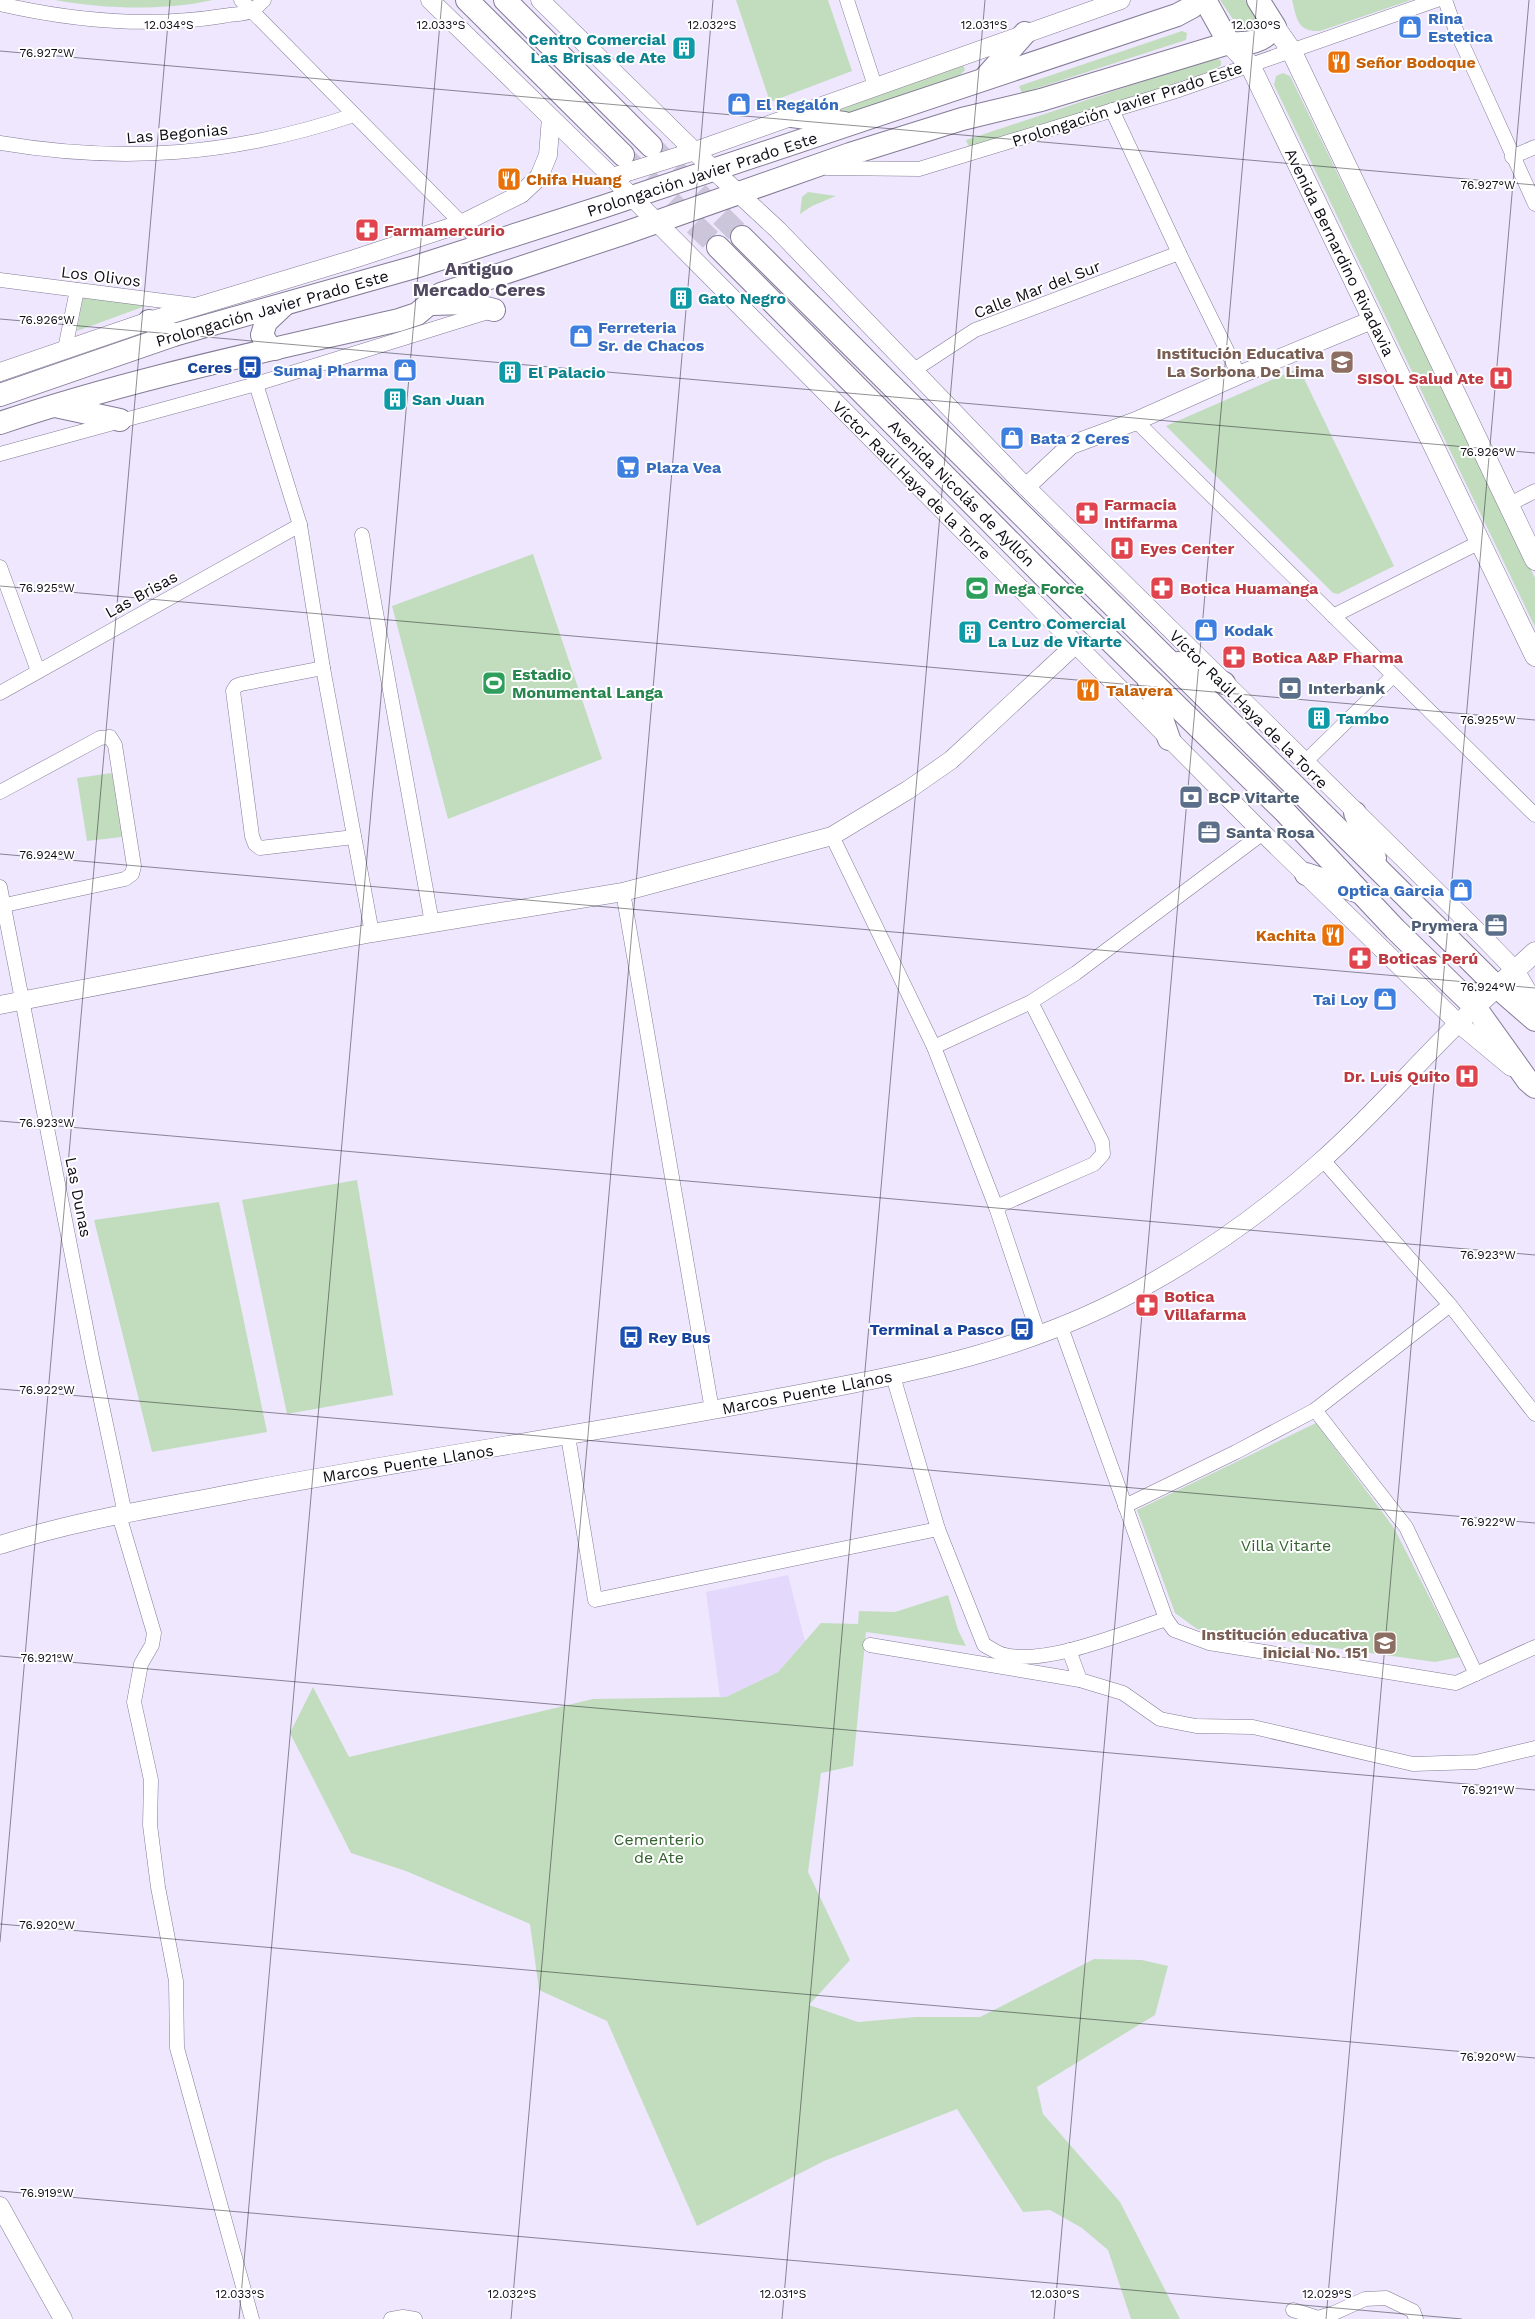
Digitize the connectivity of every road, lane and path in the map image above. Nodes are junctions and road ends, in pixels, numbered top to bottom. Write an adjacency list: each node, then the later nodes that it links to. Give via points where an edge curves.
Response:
1 (241, 0): 14 (street)
2 (264, 0): 14 (street)
3 (430, 0): 25 (street, Víctor Raúl Haya de la Torre)
4 (467, 0): 31 (main road)
5 (505, 0): 28 (main road)
6 (540, 0): 30 (street, Víctor Raúl Haya de la Torre)
7 (847, 0): 21 (street)
8 (1121, 0): 16 (street, Prolongación Javier Prado Este)
9 (1196, 0): 20 (main road, Prolongación Javier Prado Este, via 1192,7 1177,15)
10 (1205, 0): 17 (main road)
11 (1437, 0): 18 (street, Prolongación Javier Prado Este)
12 (1445, 0): 32 (street, via 1454,28)
13 (0, 4): 14 (street, via 48,15 99,21 197,20)
14 (252, 11): 23 (street)
15 (1267, 11): 17 (main road, Prolongación Javier Prado Este, via 1267,37 1255,42); 18 (main road)
16 (1026, 33): 20 (main road); 21 (street, Prolongación Javier Prado Este)
17 (1229, 43): 19 (main road, Avenida Bernardino Rivadavia); 33 (main road, Prolongación Javier Prado Este, via 1040,100 962,119)
18 (1291, 50): 19 (street, Prolongación Javier Prado Este); 71 (main road)
19 (1250, 65): 22 (street, Prolongación Javier Prado Este); 54 (main road, Avenida Bernardino Rivadavia)
20 (983, 80): 26 (main road, Prolongación Javier Prado Este)
21 (875, 86): 24 (street, Prolongación Javier Prado Este)
22 (1112, 110): 33 (street, Prolongación Javier Prado Este, via 918,169); 45 (street)
23 (354, 115): 27 (street, Las Begonias, via 259,142 189,152 75,154); 39 (street)
24 (792, 116): 26 (main road); 30 (street, Prolongación Javier Prado Este)
25 (551, 118): 35 (street, Víctor Raúl Haya de la Torre); 39 (street, Prolongación Javier Prado Este, via 548,155 539,177 521,194)
26 (853, 124): 34 (main road, Prolongación Javier Prado Este)
27 (0, 143)
28 (651, 146)
29 (1535, 147): 32 (street)
30 (695, 151): 34 (street, Víctor Raúl Haya de la Torre); 35 (street, Prolongación Javier Prado Este)
31 (623, 155)
32 (1512, 157): 38 (street)
33 (809, 168): 36 (main road, Prolongación Javier Prado Este)
34 (714, 170): 36 (street, Víctor Raúl Haya de la Torre); 37 (main road, Prolongación Javier Prado Este)
35 (612, 177): 37 (street, Víctor Raúl Haya de la Torre)
36 (738, 193): 40 (main road, Prolongación Javier Prado Este); 59 (street, Víctor Raúl Haya de la Torre)
37 (632, 197): 40 (street, Víctor Raúl Haya de la Torre); 41 (main road, Prolongación Javier Prado Este)
38 (1535, 204)
39 (464, 223): 43 (street); 52 (street, Prolongación Javier Prado Este)
40 (656, 223): 46 (main road, Prolongación Javier Prado Este); 78 (street, Víctor Raúl Haya de la Torre)
41 (515, 235): 43 (main road, Prolongación Javier Prado Este); 46 (main road)
42 (742, 237): 80 (main road, Avenida Nicolás de Ayllón)
43 (483, 245): 47 (main road, Prolongación Javier Prado Este)
44 (718, 247): 83 (main road, Avenida Nicolás de Ayllón)
45 (1179, 253): 59 (street, Calle Mar del Sur, via 975,330); 61 (street)
46 (526, 264): 50 (main road, Prolongación Javier Prado Este)
47 (415, 267): 50 (main road, via 430,276); 51 (main road, Prolongación Javier Prado Este)
48 (0, 280): 49 (street, Los Olivos)
49 (77, 290): 52 (street, Los Olivos); 57 (street)
50 (436, 299): 53 (main road); 58 (main road, Prolongación Javier Prado Este, via 417,314 399,320)
51 (285, 304): 56 (main road, Prolongación Javier Prado Este); 58 (main road, via 266,322 262,334 268,345)
52 (198, 306): 55 (street, Prolongación Javier Prado Este)
53 (494, 310): 62 (street)
54 (1372, 320): 61 (street); 74 (main road, Avenida Bernardino Rivadavia)
55 (149, 321): 56 (main road); 57 (street, Prolongación Javier Prado Este)
56 (174, 335): 63 (main road, Prolongación Javier Prado Este)
57 (65, 349): 60 (street, Prolongación Javier Prado Este)
58 (275, 349): 64 (main road, Prolongación Javier Prado Este)
59 (914, 370): 69 (street, Víctor Raúl Haya de la Torre)
60 (0, 372)
61 (1239, 375): 66 (street)
62 (256, 384): 65 (street); 72 (street)
63 (0, 395)
64 (52, 406): 65 (main road); 67 (main road, Prolongación Javier Prado Este)
65 (120, 420): 68 (street)
66 (1136, 421): 69 (street, via 1071,445); 77 (street)
67 (0, 423)
68 (0, 454)
69 (1026, 487): 85 (street, Víctor Raúl Haya de la Torre)
70 (1535, 492): 71 (street)
71 (1508, 505): 75 (main road)
72 (300, 525): 81 (street); 82 (street, Las Brisas)
73 (362, 535): 101 (street)
74 (1480, 542): 77 (street); 79 (main road, Avenida Bernardino Rivadavia)
75 (1535, 560)
76 (0, 567): 82 (street)
77 (1333, 616): 84 (street)
78 (1075, 644): 87 (street, Víctor Raúl Haya de la Torre); 93 (street, via 951,760)
79 (1535, 656)
80 (1165, 657): 85 (main road); 95 (main road, Avenida Nicolás de Ayllón)
81 (323, 668): 94 (street); 94 (street, via 241,684 233,691 252,836 260,848)
82 (38, 671): 86 (street, Las Brisas)
83 (1147, 676): 87 (main road); 99 (main road, Avenida Nicolás de Ayllón)
84 (1394, 676): 88 (street); 91 (street)
85 (1224, 683): 88 (street, Víctor Raúl Haya de la Torre)
86 (0, 693)
87 (1169, 739): 92 (street, Víctor Raúl Haya de la Torre)
88 (1304, 763): 90 (street, Víctor Raúl Haya de la Torre)
89 (0, 792): 100 (street, via 100,738 110,737 115,745 134,866 132,874 124,879)
90 (1355, 813): 95 (main road); 104 (street, Víctor Raúl Haya de la Torre)
91 (1535, 815)
92 (1263, 833): 96 (street, Víctor Raúl Haya de la Torre); 107 (street, via 1100,956)
93 (832, 836): 98 (street); 113 (street)
94 (354, 837): 102 (street)
95 (1380, 871): 105 (main road, Avenida Nicolás de Ayllón)
96 (1306, 874): 99 (main road); 112 (street, Víctor Raúl Haya de la Torre)
97 (0, 887): 100 (street, Las Dunas)
98 (623, 892): 101 (street); 121 (street)
99 (1362, 893): 110 (main road, Avenida Nicolás de Ayllón)
100 (5, 905): 106 (street, Las Dunas)
101 (432, 923): 102 (street)
102 (372, 934): 106 (street)
103 (1535, 952): 104 (main road, Marcos Puente Llanos)
104 (1515, 970): 105 (main road, Marcos Puente Llanos); 109 (street, Víctor Raúl Haya de la Torre)
105 (1497, 987): 110 (main road, Marcos Puente Llanos); 111 (main road, Avenida Nicolás de Ayllón)
106 (22, 999): 108 (street); 126 (street, Las Dunas)
107 (1031, 1002): 113 (street); 116 (street, via 1102,1142 1103,1154 1094,1164)
108 (0, 1004)
109 (1535, 1004)
110 (1474, 1007): 112 (street, Marcos Puente Llanos); 114 (main road, Avenida Nicolás de Ayllón)
111 (1535, 1020)
112 (1458, 1023): 114 (street, Víctor Raúl Haya de la Torre); 115 (street, Marcos Puente Llanos)
113 (934, 1047): 116 (street)
114 (1533, 1086)
115 (1323, 1160): 117 (street); 118 (street, Marcos Puente Llanos, via 1246,1222 1173,1271)
116 (996, 1207): 119 (street)
117 (1450, 1305): 122 (street); 123 (street)
118 (1061, 1327): 119 (street, Marcos Puente Llanos); 125 (street)
119 (1039, 1336): 120 (street, Marcos Puente Llanos, via 972,1358)
120 (892, 1376): 121 (street, Marcos Puente Llanos); 127 (street)
121 (712, 1410): 124 (street, Marcos Puente Llanos)
122 (1315, 1410): 125 (street); 133 (street, via 1406,1527)
123 (1535, 1414)
124 (568, 1436): 126 (street, Marcos Puente Llanos, via 288,1483); 127 (street, via 595,1600)
125 (1125, 1506): 129 (street)
126 (122, 1515): 128 (street, Marcos Puente Llanos); 139 (street, Las Dunas, via 154,1633 152,1645 141,1664 134,1702 151,1780 150,1825 176,1981 178,2048)
127 (938, 1529): 132 (street, via 984,1645 1004,1655 1030,1657)
128 (0, 1545)
129 (1166, 1620): 132 (street); 133 (street, via 1174,1630 1209,1643 1456,1683)
130 (870, 1645): 134 (street)
131 (1535, 1646): 133 (street)
132 (1069, 1650): 134 (street)
133 (1476, 1674)
134 (1080, 1680): 135 (street, via 1123,1693 1160,1718 1196,1726 1253,1727 1413,1764 1476,1762)
135 (1535, 1748)
136 (0, 2206): 138 (street)
137 (1294, 2310): 142 (street, via 1318,2318 1365,2299 1386,2298 1413,2311)
138 (63, 2319)
139 (252, 2319)
140 (391, 2319): 141 (street, via 403,2316)
141 (415, 2319)
142 (1416, 2319)

